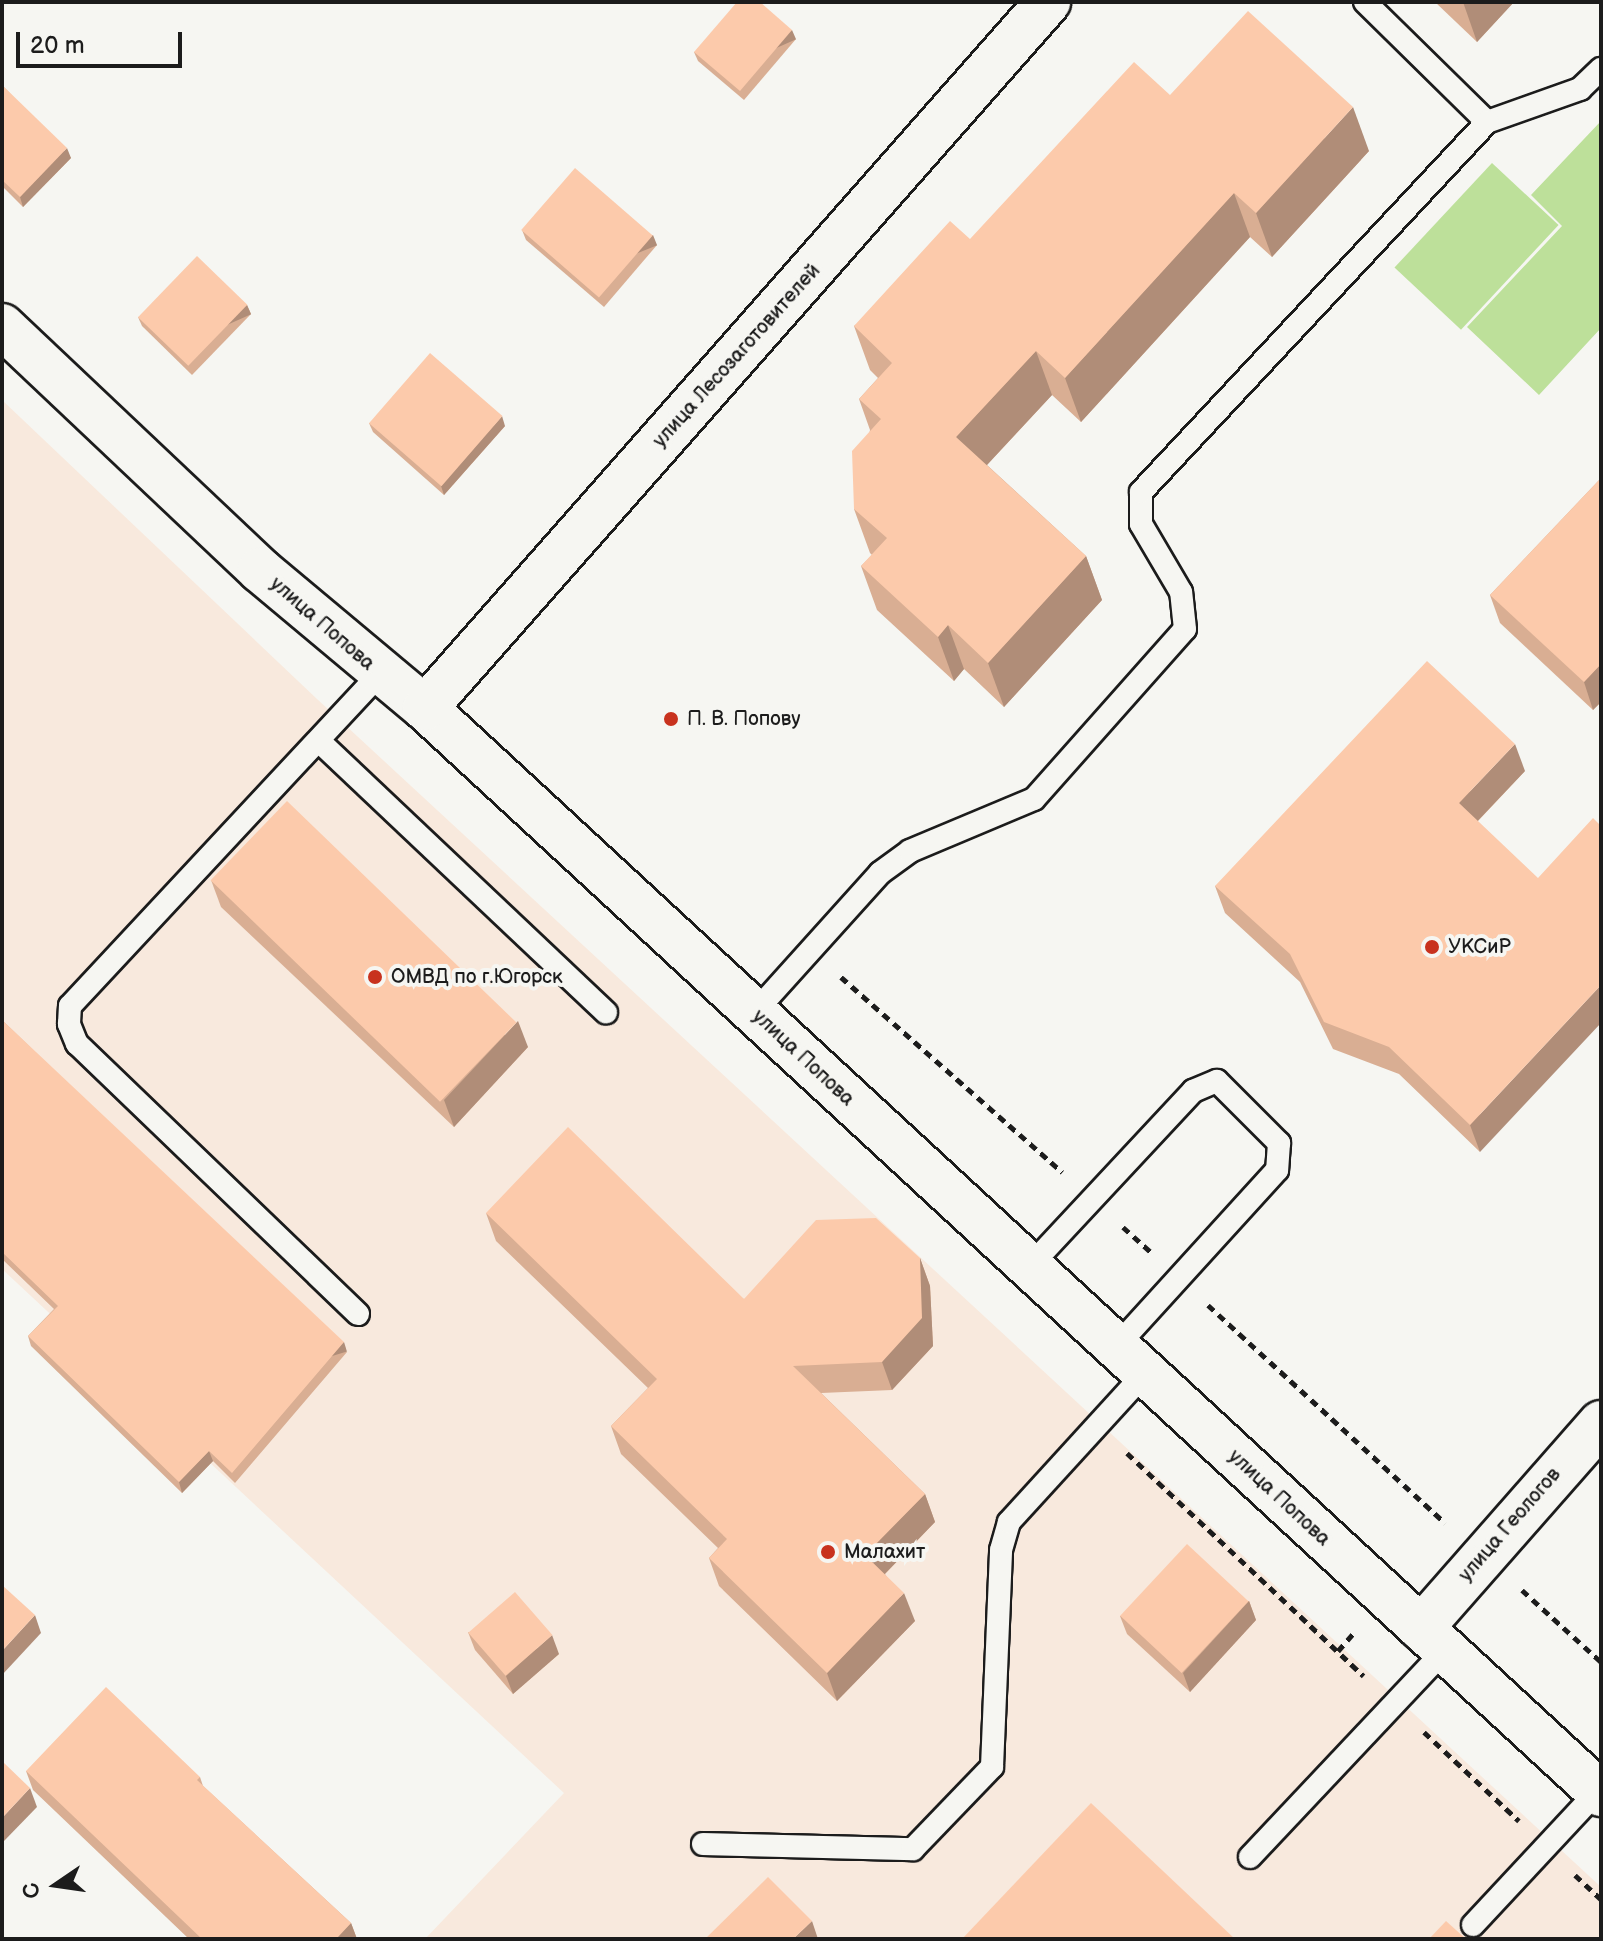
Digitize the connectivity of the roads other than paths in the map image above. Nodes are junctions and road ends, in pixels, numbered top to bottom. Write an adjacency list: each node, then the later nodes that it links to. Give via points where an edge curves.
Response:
1 (1048, 2): 7 (main road, улица Лесозаготовителей)
2 (1365, 2): 4 (lane)
3 (1601, 69): 4 (lane, via 1580,89)
4 (1487, 122): 10 (lane, via 1141,492 1141,524 1181,592 1185,629 1034,799 910,851 880,873)
5 (2, 326): 6 (main road, улица Попова, via 260,570)
6 (380, 674): 7 (main road, улица Попова); 8 (lane)
7 (425, 708): 10 (main road, улица Попова)
8 (319, 741): 9 (lane); 12 (lane, via 70,1006 69,1024 77,1044)
9 (606, 1012)
10 (754, 1013): 11 (main road, улица Попова)
11 (1029, 1267): 13 (main road, улица Попова); 13 (lane, via 1193,1091 1217,1081 1279,1143 1277,1170)
12 (358, 1314)
13 (1130, 1360): 15 (main road, улица Попова); 17 (lane, via 1104,1419 1009,1522 1001,1550 992,1767 913,1849)
14 (1601, 1423): 15 (main road, улица Геологов)
15 (1433, 1639): 16 (main road, улица Попова); 18 (lane, via 1395,1704)
16 (1599, 1793): 19 (lane)
17 (703, 1844)
18 (1250, 1857)
19 (1473, 1925)

